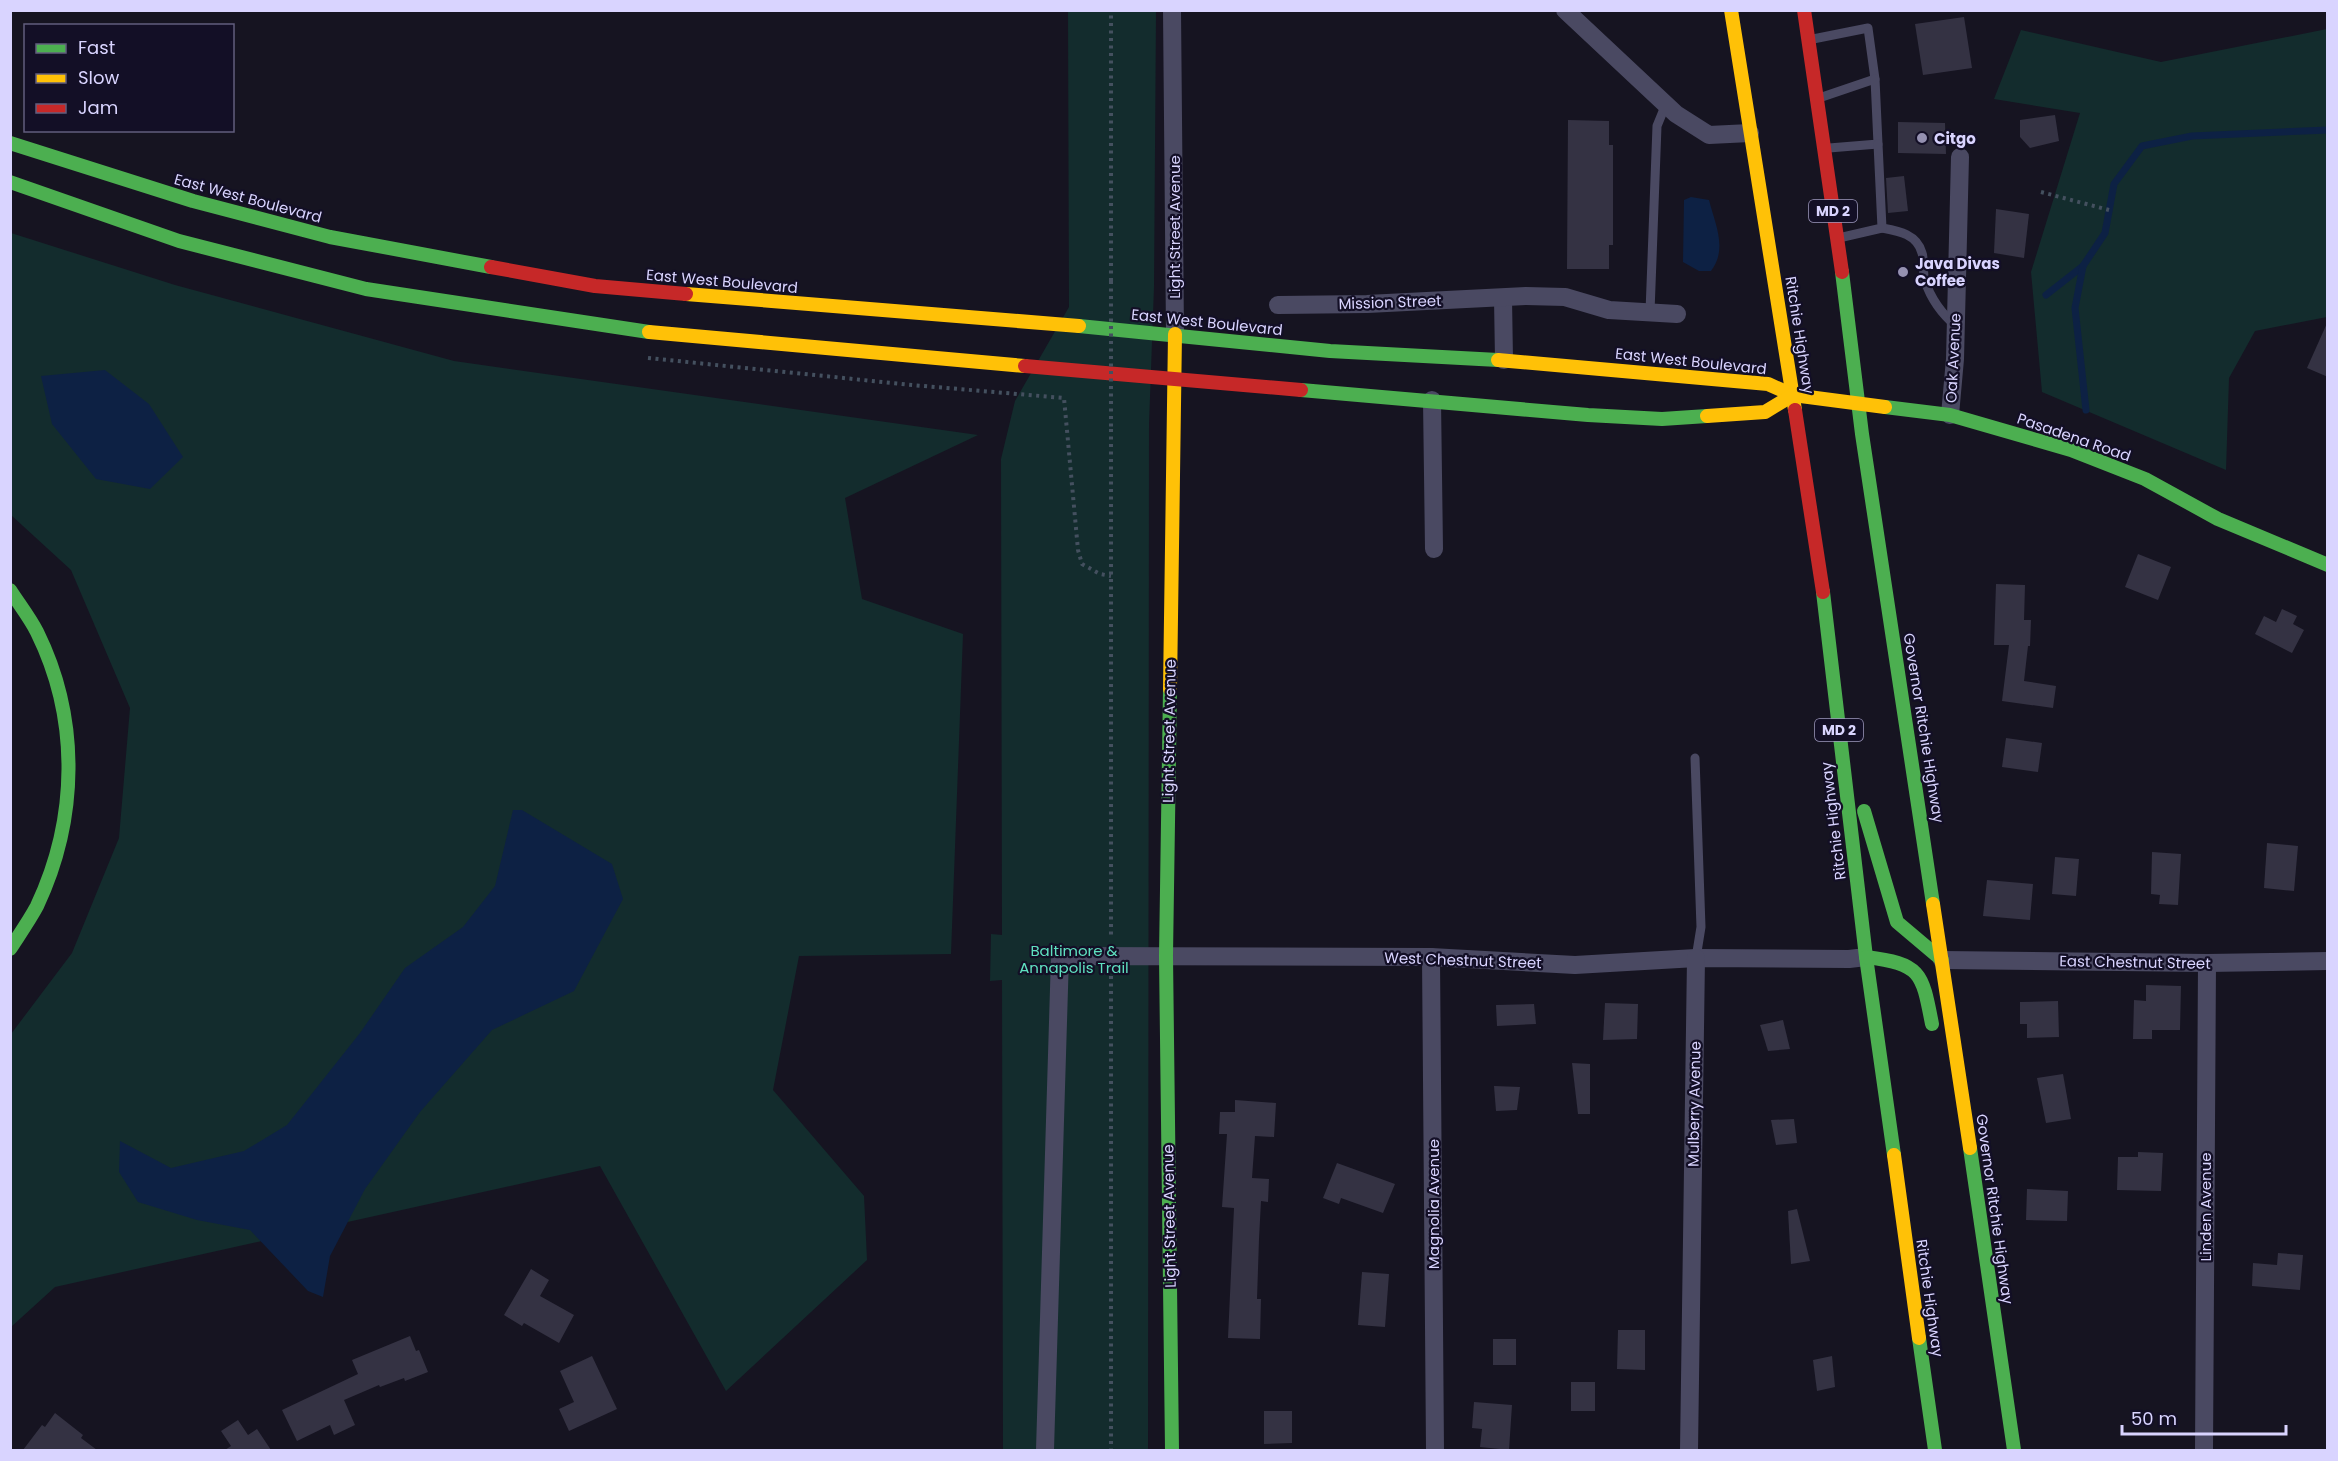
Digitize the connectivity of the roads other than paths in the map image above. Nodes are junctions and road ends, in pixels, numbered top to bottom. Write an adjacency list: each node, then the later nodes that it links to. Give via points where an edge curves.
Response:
1 (1172, 10): 22 (street, Light Street Avenue)
2 (1731, 10): 9 (main road, Ritchie Highway / MD 2)
3 (1804, 10): 5 (main road, Governor Ritchie Highway / MD 2)
4 (1570, 12): 8 (street)
5 (1808, 40): 6 (lane, via 1868,28); 7 (main road, Governor Ritchie Highway / MD 2)
6 (1875, 79): 7 (lane); 11 (lane)
7 (1817, 99): 12 (main road, Governor Ritchie Highway / MD 2)
8 (1666, 104): 9 (street, via 1709,135); 19 (lane, via 1658,126)
9 (1750, 134): 25 (main road, Ritchie Highway / MD 2)
10 (10, 143): 22 (main road, East West Boulevard, via 193,201 330,237 595,286)
11 (1878, 144): 12 (lane); 15 (lane)
12 (1824, 149): 16 (main road, Governor Ritchie Highway / MD 2)
13 (1960, 157): 21 (street, Oak Avenue)
14 (10, 182): 24 (main road, via 178,241 366,289 651,332)
15 (1882, 228): 16 (lane); 21 (lane, via 1903,232 1914,239 1922,252 1924,280 1941,314)
16 (1838, 239): 27 (main road, Governor Ritchie Highway / MD 2)
17 (1503, 298): 18 (street, Mission Street); 19 (street, Mission Street, via 1565,297 1609,310); 23 (street)
18 (1278, 304)
19 (1650, 312): 20 (street, Mission Street)
20 (1677, 314)
21 (1956, 326): 28 (street, Oak Avenue)
22 (1175, 334): 23 (main road, East West Boulevard, via 1330,351); 24 (main road, Light Street Avenue)
23 (1504, 360): 25 (main road, East West Boulevard, via 1768,384)
24 (1174, 380): 26 (main road); 35 (main road, Light Street Avenue)
25 (1793, 395): 26 (main road, via 1765,412 1662,419); 27 (main road, Pasadena Road); 32 (main road, Ritchie Highway / MD 2, via 1817,545)
26 (1432, 400): 29 (street)
27 (1860, 402): 28 (main road, Pasadena Road); 39 (main road, Governor Ritchie Highway / MD 2)
28 (1950, 416): 30 (main road, Pasadena Road, via 2071,450 2145,479 2218,519)
29 (1434, 549)
30 (2328, 565)
31 (10, 590): 34 (main road, via 42,638 55,671 65,709 71,779 60,850 36,908)
32 (1838, 726): 37 (main road, Ritchie Highway / MD 2); 39 (main road, via 1897,922)
33 (1695, 758): 38 (lane, Mulberry Avenue, via 1701,927)
34 (10, 949)
35 (1166, 956): 36 (street, West Chestnut Street); 45 (street, West Chestnut Street, via 1060,956); 46 (main road, Light Street Avenue)
36 (1431, 957): 38 (street, West Chestnut Street, via 1575,965); 47 (street, Magnolia Avenue)
37 (1866, 957): 38 (street, West Chestnut Street); 42 (main road, via 1898,960 1913,969 1923,981); 49 (main road, Ritchie Highway / MD 2)
38 (1696, 958): 48 (street, Mulberry Avenue)
39 (1942, 960): 41 (street, East Chestnut Street); 44 (main road, Governor Ritchie Highway / MD 2)
40 (2328, 961): 41 (street, East Chestnut Street)
41 (2207, 963): 51 (street, Linden Avenue)
42 (1935, 1039)
43 (1948, 1096): 44 (main road)
44 (1976, 1194): 50 (main road, Governor Ritchie Highway / MD 2)
45 (1045, 1450)
46 (1172, 1450)
47 (1435, 1450)
48 (1689, 1450)
49 (1935, 1450)
50 (2014, 1450)
51 (2204, 1450)

